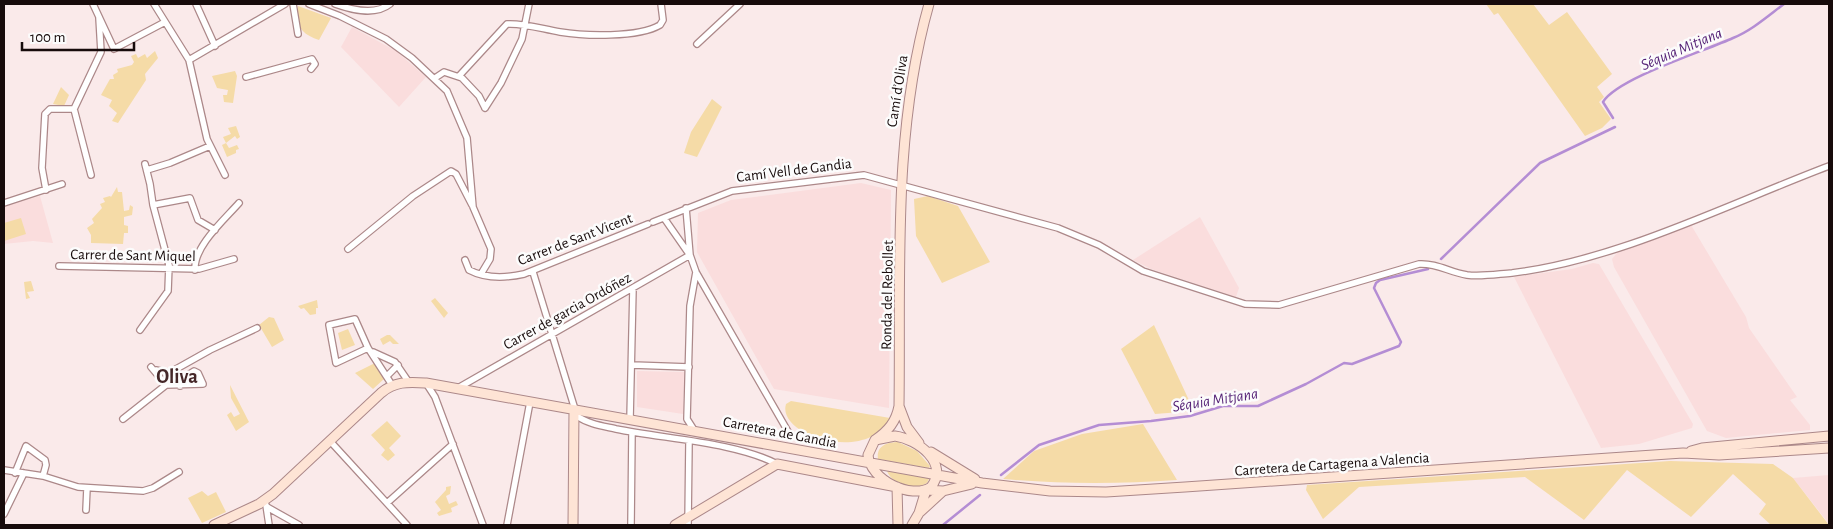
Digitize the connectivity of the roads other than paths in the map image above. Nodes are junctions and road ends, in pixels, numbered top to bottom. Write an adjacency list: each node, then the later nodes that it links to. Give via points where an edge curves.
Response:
1 (94, 4): 13 (street)
2 (154, 4): 14 (street)
3 (196, 4): 18 (street)
4 (285, 4): 18 (street)
5 (292, 4): 16 (street)
6 (309, 4): 23 (street, via 383,37)
7 (335, 4): 8 (street, via 376,11)
8 (390, 4)
9 (661, 4): 15 (street, via 663,20 658,27 625,33 563,32)
10 (740, 4): 17 (street)
11 (929, 4): 30 (main road, Camí d’Oliva, via 908,100)
12 (528, 5): 15 (street)
13 (99, 18): 14 (street, via 115,49); 24 (street, via 102,52)
14 (165, 22): 19 (street)
15 (525, 25): 21 (street, via 505,25); 21 (street, via 522,39 501,83 485,108 477,94)
16 (298, 34)
17 (697, 44)
18 (215, 46): 19 (street)
19 (189, 60): 25 (street)
20 (311, 69): 22 (street, via 315,66 313,60)
21 (459, 76): 23 (street, via 444,72)
22 (246, 77)
23 (435, 78): 35 (street, via 448,93 467,138)
24 (74, 110): 27 (street); 31 (street, via 50,108 45,114 42,170)
25 (210, 146): 28 (street); 34 (street, via 170,163 146,167)
26 (1829, 166): 30 (street, Camí Vell de Gandia, via 1686,223 1571,263 1486,275 1468,275 1433,264 1419,264 1306,298 1262,306 1245,304 1143,271 1099,245 1058,228)
27 (91, 175)
28 (226, 175)
29 (62, 184): 31 (street)
30 (902, 184): 36 (street, Camí Vell de Gandia, via 854,175 746,188); 65 (main road, Ronda del Rebollet)
31 (46, 190): 32 (street)
32 (4, 201)
33 (239, 203): 38 (street)
34 (153, 205): 38 (street, via 190,198 198,220); 44 (street, via 169,262)
35 (473, 207): 39 (street, via 456,174 451,171 422,189); 48 (street, via 492,252)
36 (686, 208): 37 (street, Camí Vell de Gandia); 40 (street)
37 (664, 218): 40 (street); 46 (street, Carrer de Sant Vicent)
38 (215, 230): 45 (street, via 197,255)
39 (348, 249)
40 (690, 255): 47 (street); 49 (street, Carrer de garcia Ordóñez)
41 (234, 258): 45 (street, Carrer de Sant Miquel)
42 (465, 260): 48 (street, via 470,270)
43 (59, 266): 44 (street, Carrer de Sant Miquel)
44 (168, 269): 45 (street, Carrer de Sant Miquel); 51 (street, via 168,291)
45 (195, 270)
46 (533, 272): 48 (street, Carrer de Sant Vicent, via 507,277); 52 (street)
47 (696, 272): 56 (street, via 690,306); 71 (street)
48 (481, 274)
49 (633, 288): 52 (street, Carrer de garcia Ordóñez); 54 (street)
50 (258, 328): 60 (street, via 169,373 154,369)
51 (140, 330)
52 (551, 334): 63 (street, Carrer de garcia Ordóñez); 66 (street)
53 (370, 350): 53 (street, via 336,362 329,325 355,319); 55 (street); 57 (street)
54 (632, 365): 56 (street); 68 (street)
55 (398, 366): 57 (street); 58 (street)
56 (690, 367): 69 (street, via 687,419)
57 (387, 376): 61 (street)
58 (408, 382): 59 (main road, Carretera de Gandia); 61 (main road, Carretera de Gandia)
59 (426, 383): 63 (main road, Carretera de Gandia); 76 (street, via 435,397)
60 (166, 385): 62 (street); 67 (street)
61 (392, 385): 74 (main road)
62 (180, 386)
63 (457, 388): 64 (main road, Carretera de Gandia)
64 (530, 402): 66 (main road, Carretera de Gandia); 104 (street)
65 (899, 406): 73 (main road, Ronda del Rebollet, via 889,429); 77 (main road, Ronda del Rebollet, via 907,427)
66 (575, 415): 68 (main road, Carretera de Gandia); 70 (street, Carretera de Gandia, via 583,421); 105 (main road)
67 (123, 419)
68 (630, 419): 69 (main road, Carretera de Gandia)
69 (694, 430): 80 (main road, Carretera de Gandia)
70 (632, 432): 75 (street, Carretera de Gandia); 106 (street)
71 (790, 435)
72 (1829, 436): 79 (main road, Carretera de Cartagena a Valencia, via 1702,448)
73 (875, 440): 77 (main road, via 888,436 902,437); 80 (main road, via 869,452)
74 (330, 441): 93 (street); 94 (main road)
75 (689, 442): 81 (street, Carretera de Gandia, via 754,454); 98 (street)
76 (452, 444): 93 (street); 103 (street)
77 (923, 447): 86 (main road, via 934,461); 88 (main road)
78 (1829, 448): 79 (main road, Carretera de Cartagena a Valencia, via 1719,455)
79 (1684, 453): 88 (main road, Carretera de Cartagena a Valencia, via 1106,492 1034,490)
80 (869, 463): 86 (main road, Carretera de Gandia); 89 (main road, via 877,474)
81 (777, 464): 89 (main road); 98 (main road)
82 (4, 470): 84 (street)
83 (179, 472): 90 (street, via 150,490)
84 (15, 473): 85 (street); 87 (street, via 26,446 45,460)
85 (24, 474): 87 (street); 97 (street)
86 (936, 475): 88 (main road, Carretera de Gandia); 91 (main road, via 934,484)
87 (43, 476): 90 (street)
88 (982, 483): 92 (main road)
89 (898, 487): 91 (main road); 108 (main road)
90 (87, 488): 95 (street)
91 (926, 490): 92 (main road); 96 (main road)
92 (943, 491): 96 (main road)
93 (387, 503): 102 (street)
94 (265, 504): 99 (main road); 100 (street); 101 (street)
95 (86, 510)
96 (919, 513): 109 (main road)
97 (4, 514)
98 (688, 521): 107 (main road)
99 (214, 525)
100 (269, 525)
101 (299, 525)
102 (408, 525)
103 (483, 525)
104 (508, 525)
105 (573, 525)
106 (631, 525)
107 (675, 525)
108 (898, 525)
109 (912, 525)

